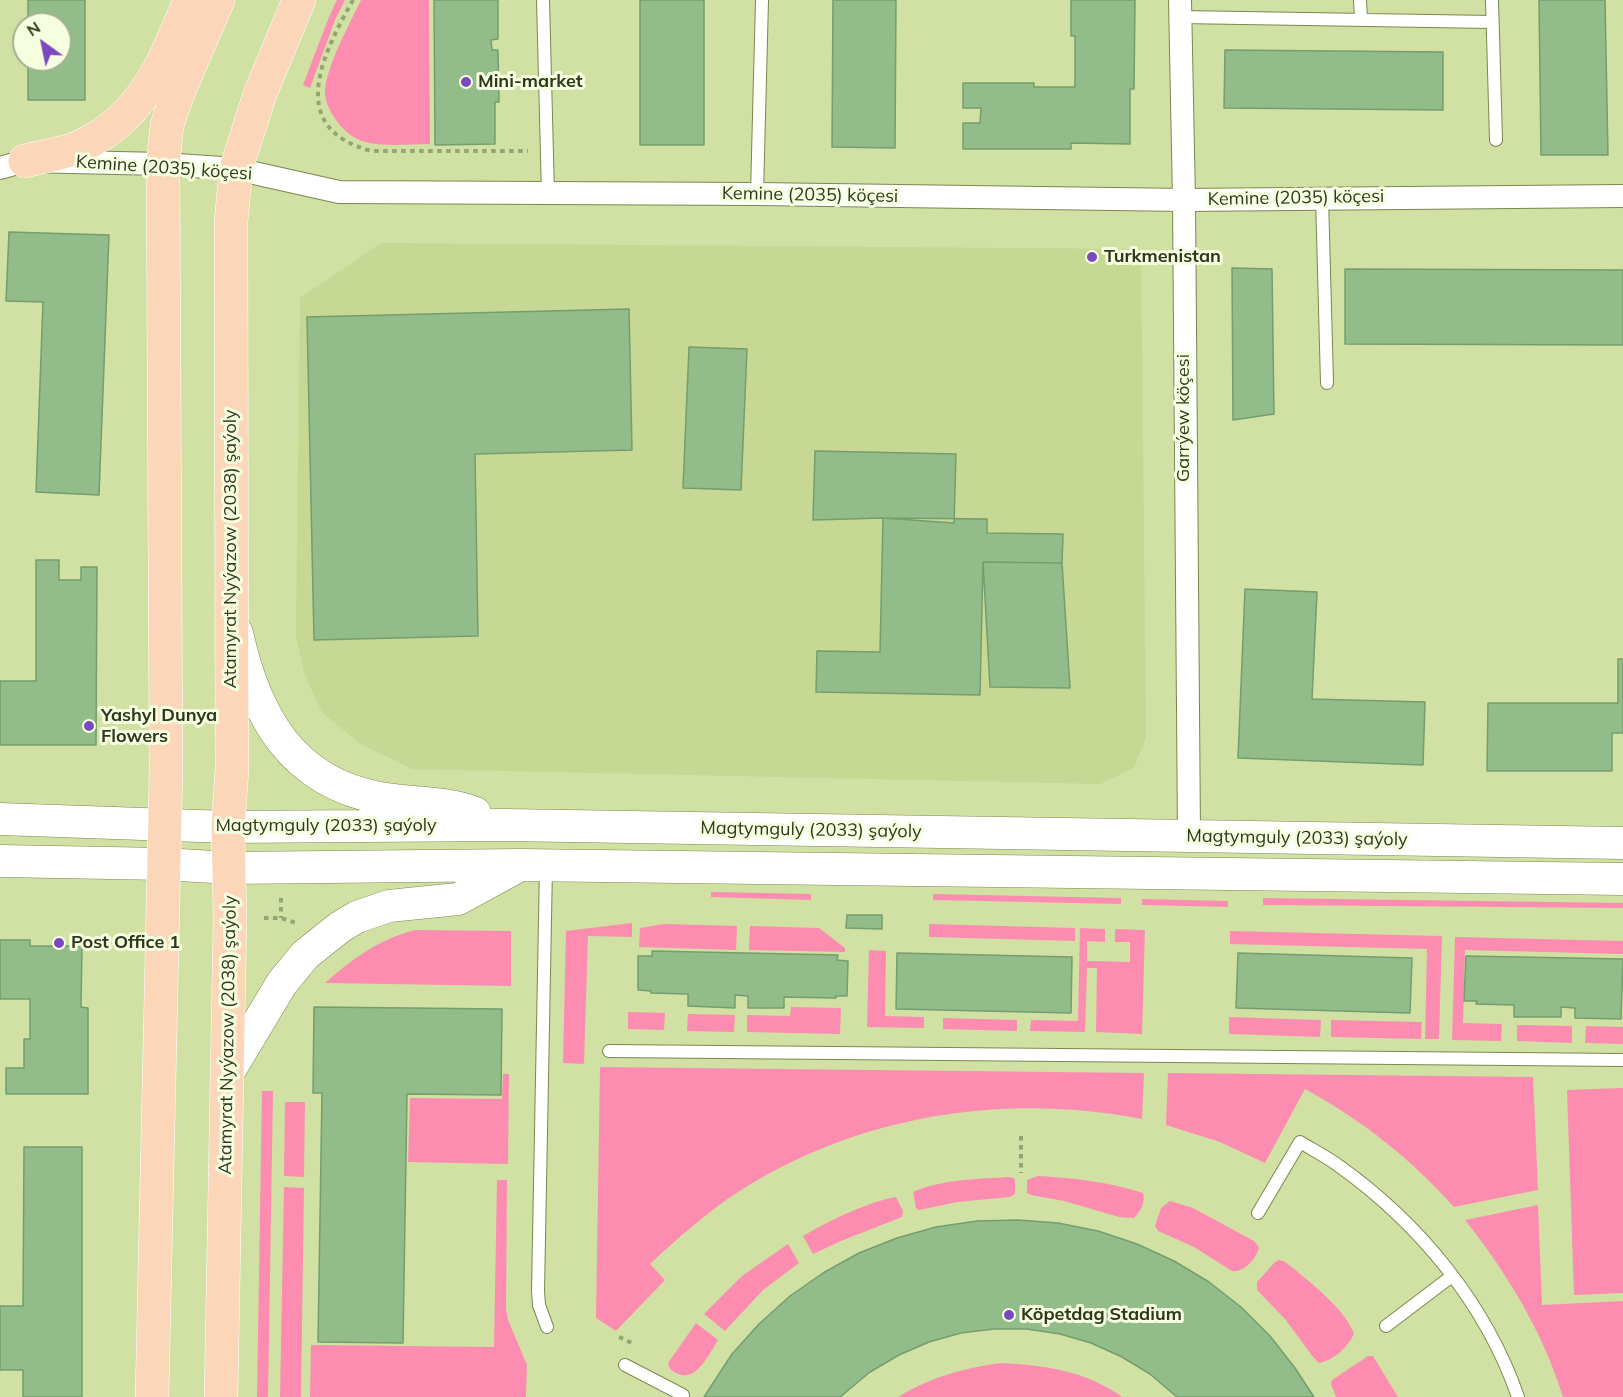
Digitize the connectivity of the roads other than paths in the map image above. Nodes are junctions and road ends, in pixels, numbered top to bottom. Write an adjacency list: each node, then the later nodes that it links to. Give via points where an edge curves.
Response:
1 (190, 0): 13 (main road, via 146,93 116,126 78,147)
2 (218, 0): 12 (main road, via 178,93 168,125)
3 (299, 0): 14 (main road, Atamyrat Nyýazow (2038) şaýoly, via 260,94)
4 (543, 0): 15 (lane)
5 (762, 0): 16 (lane)
6 (1360, 0): 9 (lane)
7 (1492, 0): 10 (lane)
8 (1180, 9): 9 (lane); 19 (street, Garrýew köçesi)
9 (1361, 19): 10 (lane)
10 (1492, 22): 11 (lane)
11 (1496, 140)
12 (163, 164): 13 (street, Kemine (2035) köçesi); 14 (street, Kemine (2035) köçesi); 23 (main road)
13 (13, 165)
14 (236, 169): 15 (street, Kemine (2035) köçesi, via 339,192); 21 (main road, Atamyrat Nyýazow (2038) şaýoly, via 231,222)
15 (548, 194): 16 (street, Kemine (2035) köçesi)
16 (757, 194): 19 (street, Kemine (2035) köçesi)
17 (1623, 196): 18 (street, Kemine (2035) köçesi)
18 (1322, 197): 19 (street, Kemine (2035) köçesi); 20 (lane)
19 (1184, 200): 26 (street, Garrýew köçesi)
20 (1327, 383)
21 (230, 599): 24 (main road, via 243,660 265,715 295,756 345,790 381,799 459,806); 25 (main road, Atamyrat Nyýazow (2038) şaýoly, via 232,769)
22 (0, 819): 23 (main road, Magtymguly (2033) şaýoly)
23 (165, 824): 25 (main road, Magtymguly (2033) şaýoly); 29 (main road)
24 (506, 825): 25 (main road, Magtymguly (2033) şaýoly); 26 (main road, Magtymguly (2033) şaýoly)
25 (228, 827): 31 (main road, Atamyrat Nyýazow (2038) şaýoly)
26 (1189, 836): 27 (main road, Magtymguly (2033) şaýoly)
27 (1623, 843)
28 (0, 861): 29 (main road, Magtymguly (2033) şaýoly)
29 (164, 864): 31 (main road, Magtymguly (2033) şaýoly); 42 (main road)
30 (533, 866): 31 (main road, Magtymguly (2033) şaýoly); 32 (main road, Magtymguly (2033) şaýoly); 35 (main road, via 458,898 389,906 339,927 305,955 282,983); 39 (lane, via 538,1291)
31 (229, 868): 35 (main road, Atamyrat Nyýazow (2038) şaýoly)
32 (1623, 879)
33 (609, 1051): 34 (lane)
34 (1623, 1060)
35 (228, 1073): 43 (main road, Atamyrat Nyýazow (2038) şaýoly)
36 (1258, 1213): 37 (lane, via 1300,1142 1338,1166 1400,1217)
37 (1452, 1276): 38 (lane); 44 (lane, via 1477,1310)
38 (1386, 1326)
39 (547, 1328)
40 (625, 1365): 41 (lane)
41 (683, 1395)
42 (152, 1397)
43 (221, 1397)
44 (1518, 1397)

